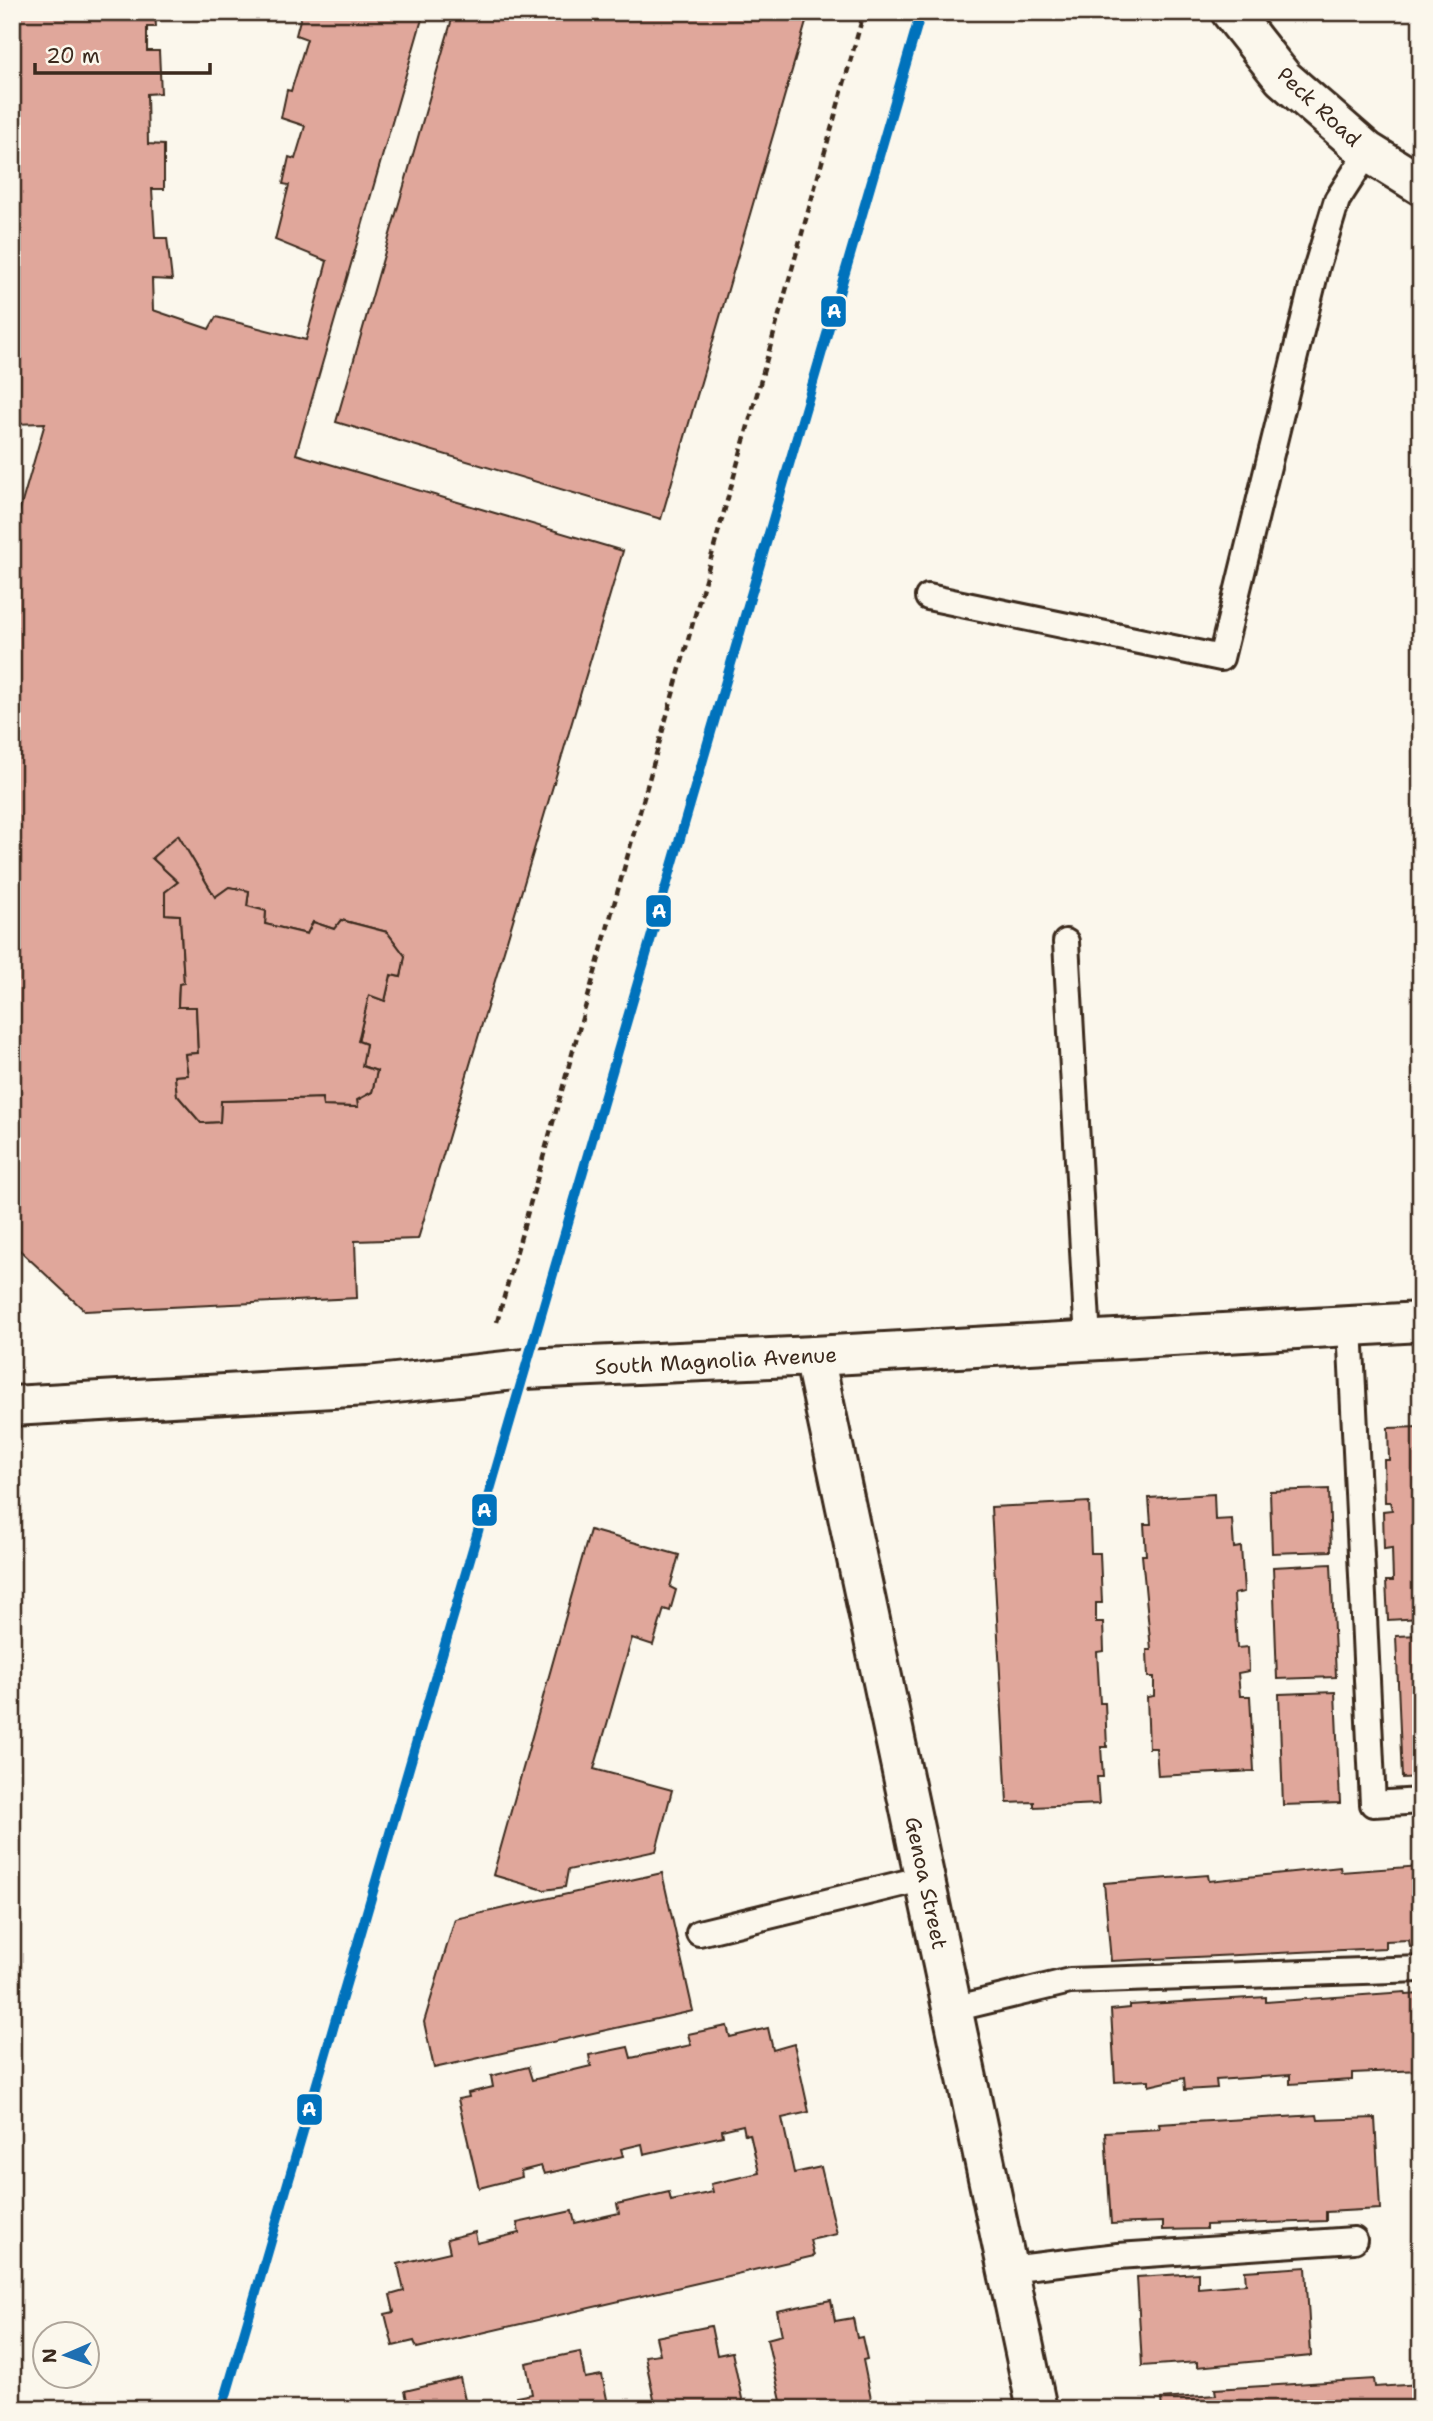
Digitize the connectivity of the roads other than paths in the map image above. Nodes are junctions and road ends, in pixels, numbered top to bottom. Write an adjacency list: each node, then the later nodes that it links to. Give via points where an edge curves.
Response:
1 (1231, 12): 2 (street, Peck Road, via 1283,78)
2 (1368, 152): 3 (street, Peck Road); 4 (lane, via 1337,200 1317,266 1221,658)
3 (1421, 185)
4 (929, 597)
5 (1066, 942): 8 (lane)
6 (1421, 1322): 7 (street, South Magnolia Avenue)
7 (1350, 1326): 8 (street, South Magnolia Avenue); 11 (lane, via 1373,1804)
8 (1088, 1341): 9 (street, South Magnolia Avenue)
9 (814, 1356): 10 (street, South Magnolia Avenue, via 524,1369 368,1386); 12 (street, Genoa Street)
10 (12, 1406)
11 (1421, 1801)
12 (925, 1878): 13 (lane); 15 (street, Genoa Street)
13 (699, 1933)
14 (1421, 1969): 15 (lane, via 1070,1981)
15 (953, 2009): 17 (street, Genoa Street)
16 (1354, 2240): 17 (lane, via 1118,2256)
17 (1008, 2269): 18 (street, Genoa Street)
18 (1037, 2409)

